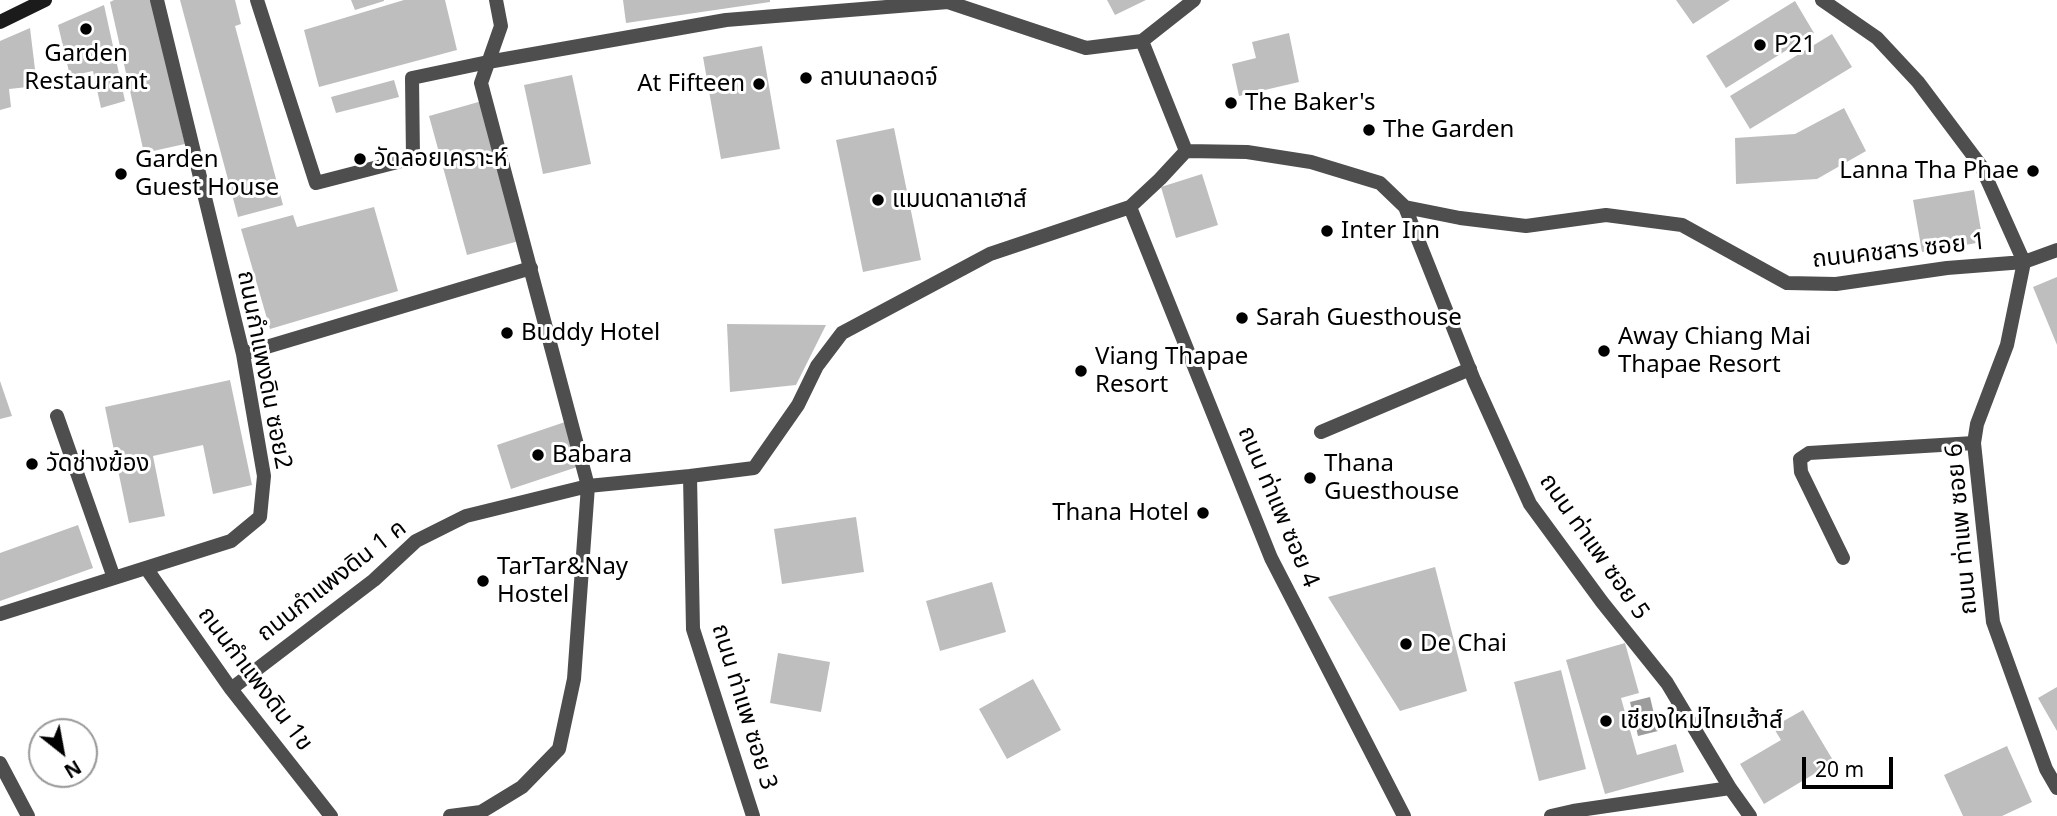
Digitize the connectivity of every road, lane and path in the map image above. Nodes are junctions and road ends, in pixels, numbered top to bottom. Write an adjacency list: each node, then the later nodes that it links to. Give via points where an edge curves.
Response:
1 (46, 0): 7 (street)
2 (157, 0): 16 (street, ถนนกำแพงดิน ซอย2)
3 (257, 0): 9 (street, via 316,183 413,158 412,78)
4 (496, 0): 9 (street, via 501,26)
5 (1195, 0): 8 (street)
6 (1822, 0): 14 (street, via 1877,38 1917,82 1981,166)
7 (0, 22)
8 (1142, 41): 9 (street, via 1086,48 948,2 726,20); 10 (street)
9 (488, 62): 15 (street, via 481,83)
10 (1186, 150): 11 (street); 12 (street, via 1247,152 1311,162 1380,183)
11 (1130, 207): 21 (street, via 990,254 842,333 754,468); 37 (street, ถนน ท่าแพ ซอย 4, via 1270,558)
12 (1405, 207): 14 (street, ถนนคชสาร ซอย 1, via 1526,226 1606,215 1682,225 1787,283 1836,284); 17 (street, ถนน ท่าแพ ซอย 5)
13 (2057, 250): 14 (street, ถนนคชสาร ซอย 1)
14 (2024, 262): 20 (street, ถนน ท่าแพ ซอย 6, via 2007,345)
15 (531, 268): 16 (street); 22 (street)
16 (243, 354): 24 (street, ถนนกำแพงดิน ซอย2, via 264,476 261,517 232,541)
17 (1470, 369): 19 (street); 30 (street, ถนน ท่าแพ ซอย 5, via 1530,504 1667,683)
18 (57, 416): 25 (street)
19 (1321, 432)
20 (1974, 443): 23 (street, via 1809,453 1800,459 1801,472); 29 (street, ถนน ท่าแพ ซอย 6, via 1993,622)
21 (690, 476): 22 (street, ถนนกำแพงดิน 1 ค); 36 (street, ถนน ท่าแพ ซอย 3, via 693,629)
22 (588, 486): 27 (street, ถนนกำแพงดิน 1 ค, via 466,516 416,541 374,580); 32 (street, via 574,679 559,749 522,787)
23 (1843, 558)
24 (146, 568): 25 (street, ถนนกำแพงดิน ซอย2); 27 (street, ถนนกำแพงดิน 1ข)
25 (114, 578): 26 (street, ถนนกำแพงดิน ซอย2)
26 (0, 614)
27 (231, 689): 34 (street, ถนนกำแพงดิน 1ข)
28 (0, 763): 33 (street)
29 (2052, 766): 31 (street, ถนน ท่าแพ ซอย 6)
30 (1730, 788): 38 (street); 39 (street, ถนน ท่าแพ ซอย 5)
31 (2057, 788)
32 (482, 814): 35 (street)
33 (28, 816)
34 (331, 816)
35 (450, 816)
36 (753, 816)
37 (1404, 816)
38 (1551, 816)
39 (1750, 816)

